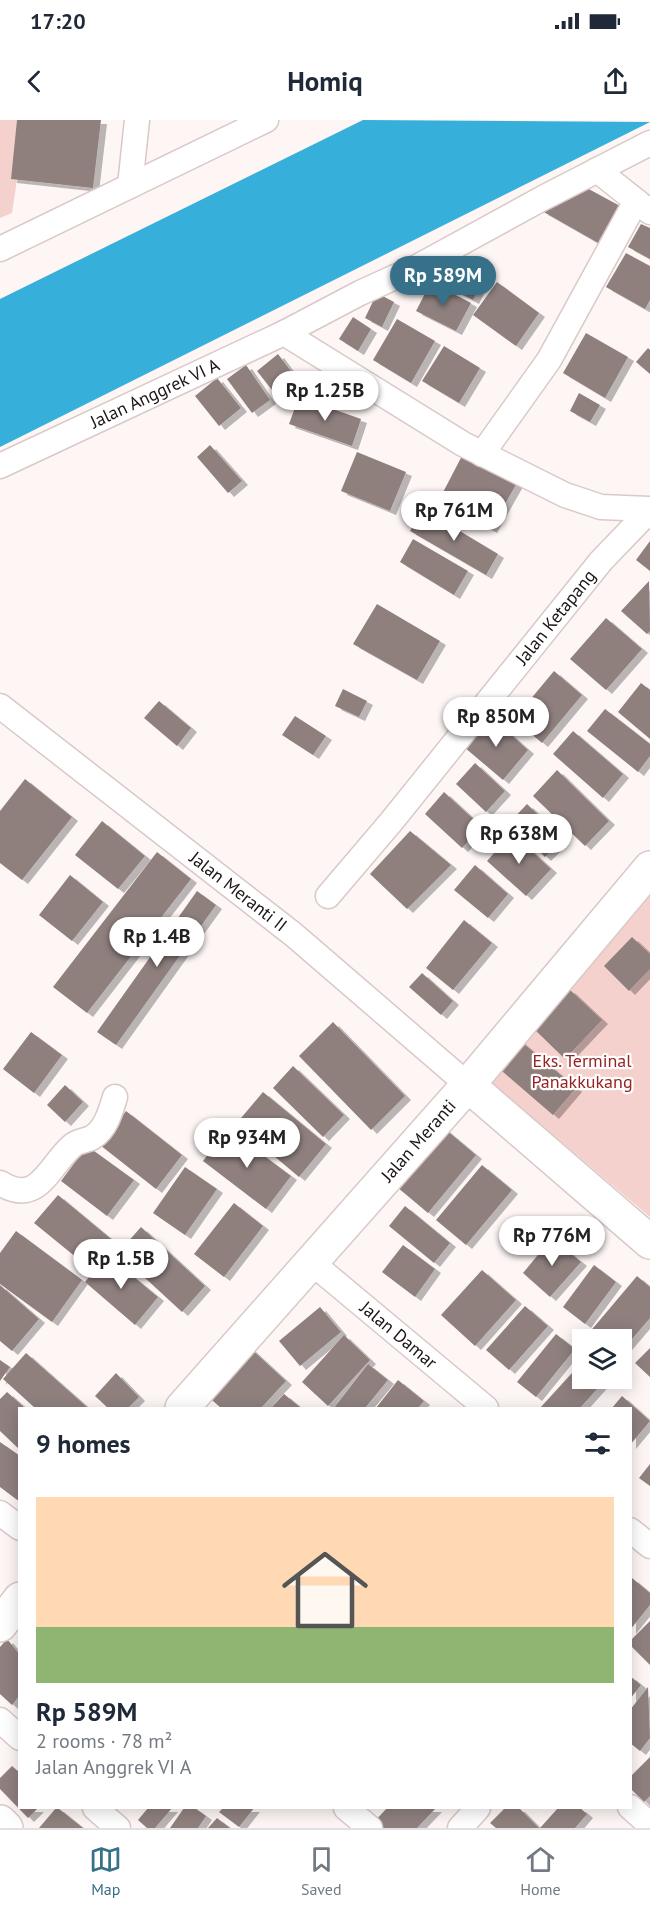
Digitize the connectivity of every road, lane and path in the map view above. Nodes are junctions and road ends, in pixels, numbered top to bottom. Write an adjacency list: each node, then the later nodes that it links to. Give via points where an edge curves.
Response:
1 (137, 120): 5 (street)
2 (266, 120): 5 (street)
3 (650, 143): 4 (street, Jalan Anggrek VI A)
4 (597, 170): 6 (street); 8 (street, Jalan Anggrek VI A)
5 (130, 186): 7 (street)
6 (643, 206): 9 (street, via 549,360)
7 (0, 249)
8 (284, 333): 9 (street, via 412,415); 10 (street, Jalan Anggrek VI A)
9 (482, 454): 11 (street, via 565,495 602,507)
10 (0, 466)
11 (650, 510): 14 (street, Jalan Ketapang, via 601,561)
12 (0, 706): 15 (street, Jalan Meranti II, via 294,935)
13 (650, 868): 15 (street, Jalan Meranti)
14 (328, 896)
15 (468, 1085): 18 (street); 19 (street, Jalan Meranti)
16 (115, 1097): 17 (street, via 108,1118 93,1138 73,1145 38,1184 24,1192)
17 (4, 1194)
18 (650, 1242)
19 (311, 1262): 20 (street, Jalan Meranti); 21 (street, Jalan Damar)
20 (183, 1407)
21 (485, 1407)
22 (0, 1513): 23 (street)
23 (18, 1526)
24 (632, 1532): 25 (street)
25 (650, 1546)
26 (18, 1602): 27 (street)
27 (0, 1625)
28 (0, 1720): 29 (street)
29 (18, 1736)
30 (96, 1809): 37 (street)
31 (347, 1809): 38 (street)
32 (477, 1809): 39 (street)
33 (631, 1809): 35 (street)
34 (0, 1822): 36 (street)
35 (650, 1825)
36 (6, 1828)
37 (118, 1828)
38 (370, 1828)
39 (460, 1828)

